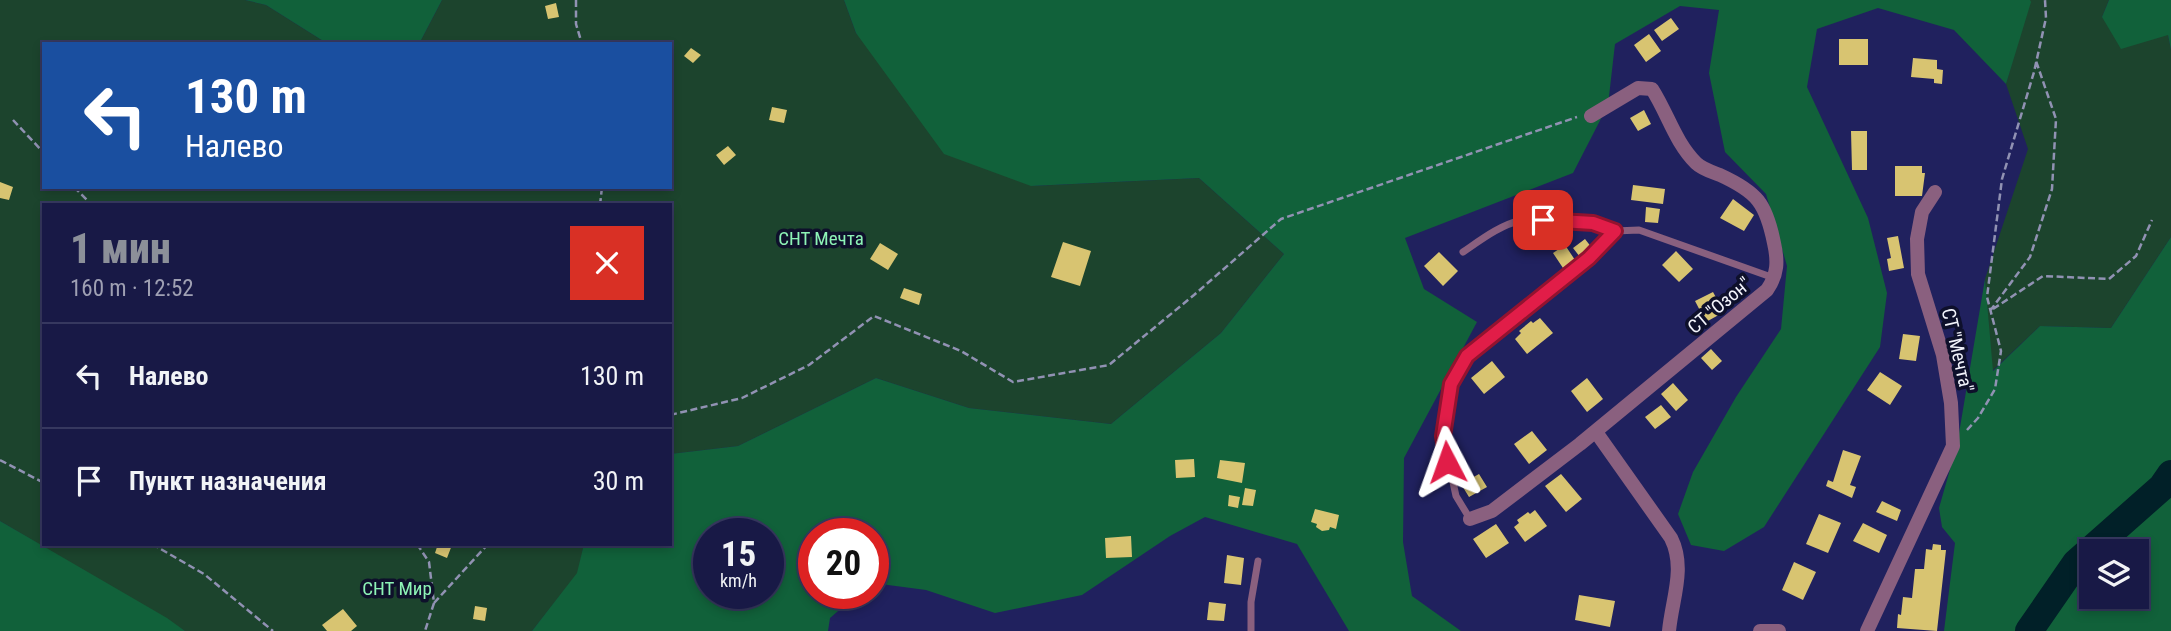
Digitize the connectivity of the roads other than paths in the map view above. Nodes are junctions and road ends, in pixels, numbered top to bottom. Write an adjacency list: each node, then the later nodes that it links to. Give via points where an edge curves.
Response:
1 (1591, 116): 5 (street, СТ "Озон", via 1638,88 1652,89 1679,145 1699,166 1760,200 1771,229)
2 (1936, 192): 13 (street, СТ "Мечта", via 1922,212 1916,239 1918,274 1944,355 1952,446)
3 (1615, 231): 4 (lane, via 1593,223 1523,220 1496,230); 5 (lane, via 1639,230); 7 (lane, via 1589,258 1467,356 1451,384 1443,436 1456,496)
4 (1463, 251)
5 (1775, 278): 6 (street, СТ "Озон")
6 (1596, 432): 7 (street, СТ "Озон", via 1492,511); 10 (street, via 1677,550 1679,581)
7 (1470, 519)
8 (1258, 561): 9 (lane)
9 (1251, 631)
10 (1669, 631)
11 (1760, 631): 12 (street)
12 (1779, 631)
13 (1867, 631)

